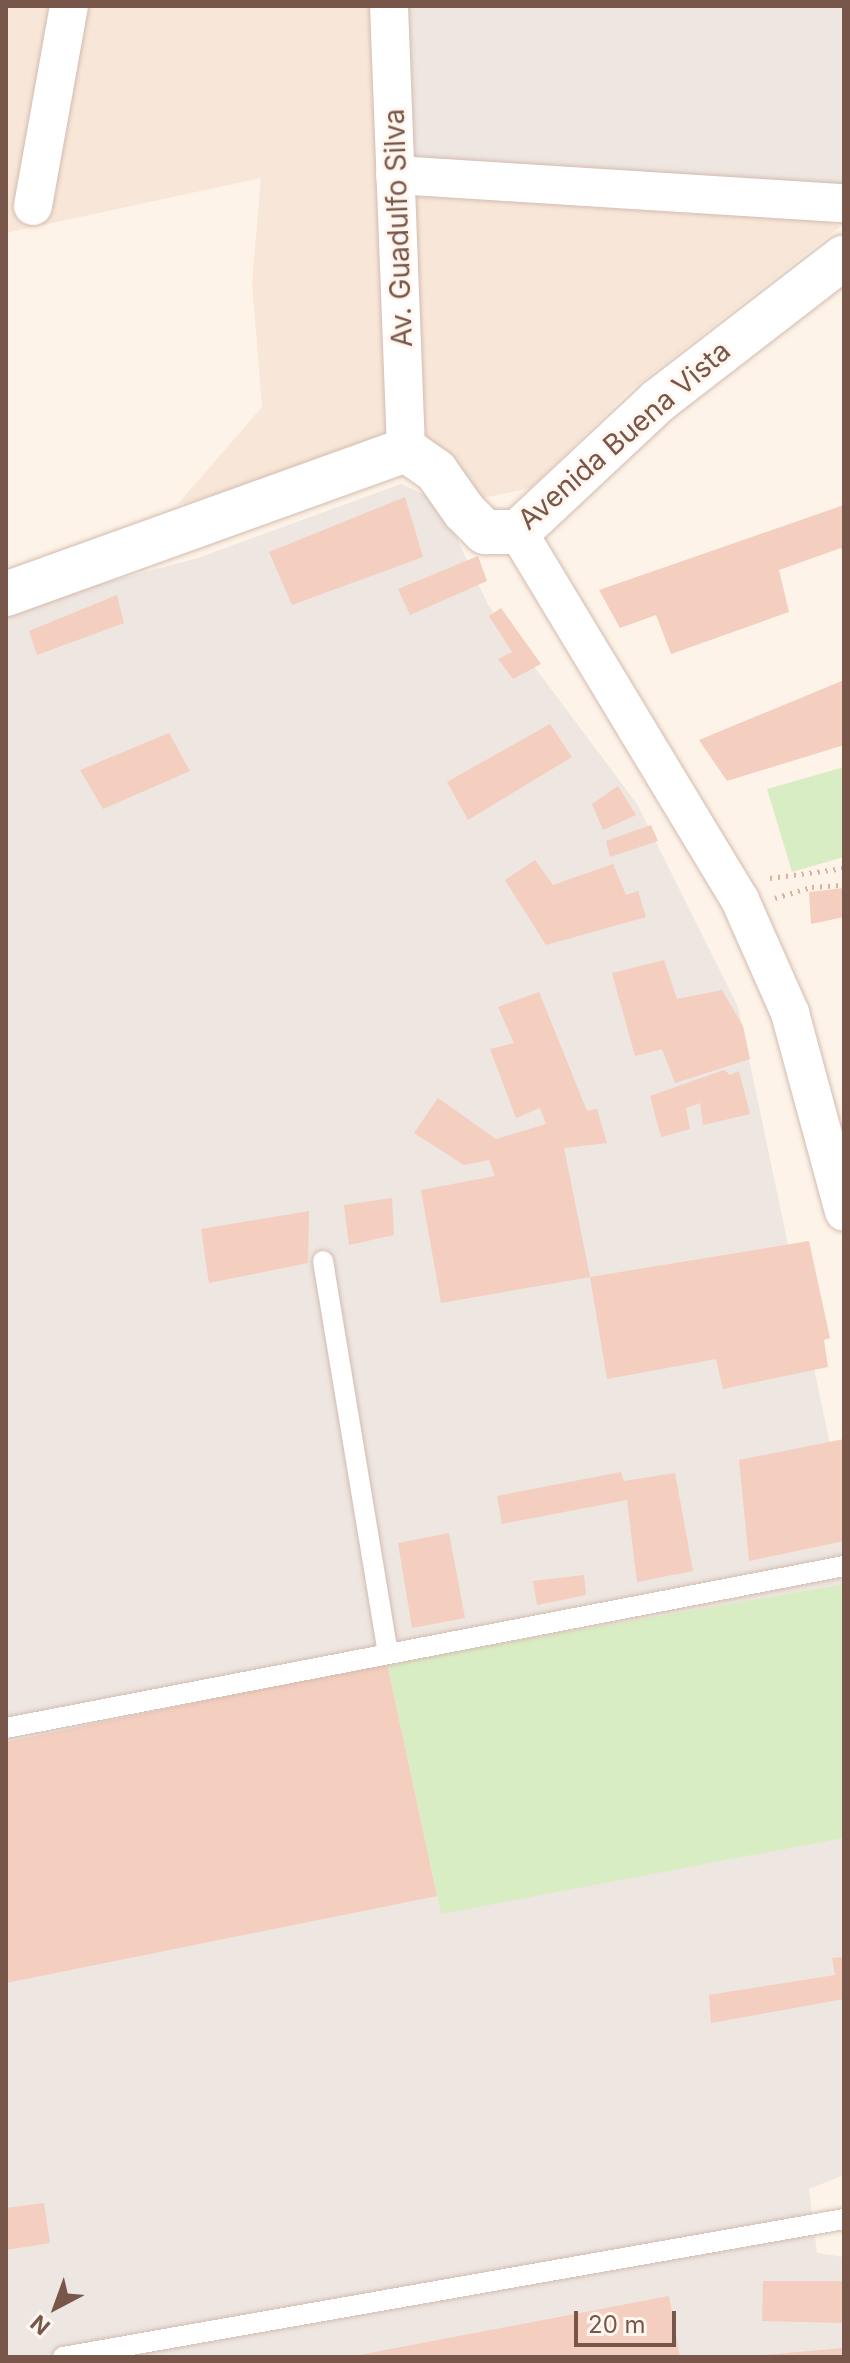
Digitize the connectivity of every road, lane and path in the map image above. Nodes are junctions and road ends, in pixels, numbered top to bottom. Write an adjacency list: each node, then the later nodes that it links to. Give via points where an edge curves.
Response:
1 (69, 6): 5 (street)
2 (389, 6): 3 (street, Av. Guadulfo Silva)
3 (395, 175): 4 (street); 7 (street, Av. Guadulfo Silva)
4 (844, 203)
5 (33, 206)
6 (844, 257): 8 (street, Avenida Buena Vista, via 658,401)
7 (406, 450): 8 (street, Avenida Buena Vista, via 436,471 485,532); 9 (street)
8 (518, 532): 12 (street)
9 (6, 594)
10 (844, 868): 12 (path)
11 (844, 885): 12 (path)
12 (736, 896): 13 (street, via 790,1013)
13 (844, 1212)
14 (323, 1261): 16 (lane)
15 (844, 1566): 16 (lane)
16 (388, 1654): 17 (lane)
17 (6, 1728)
18 (844, 2219): 19 (lane)
19 (63, 2357)

